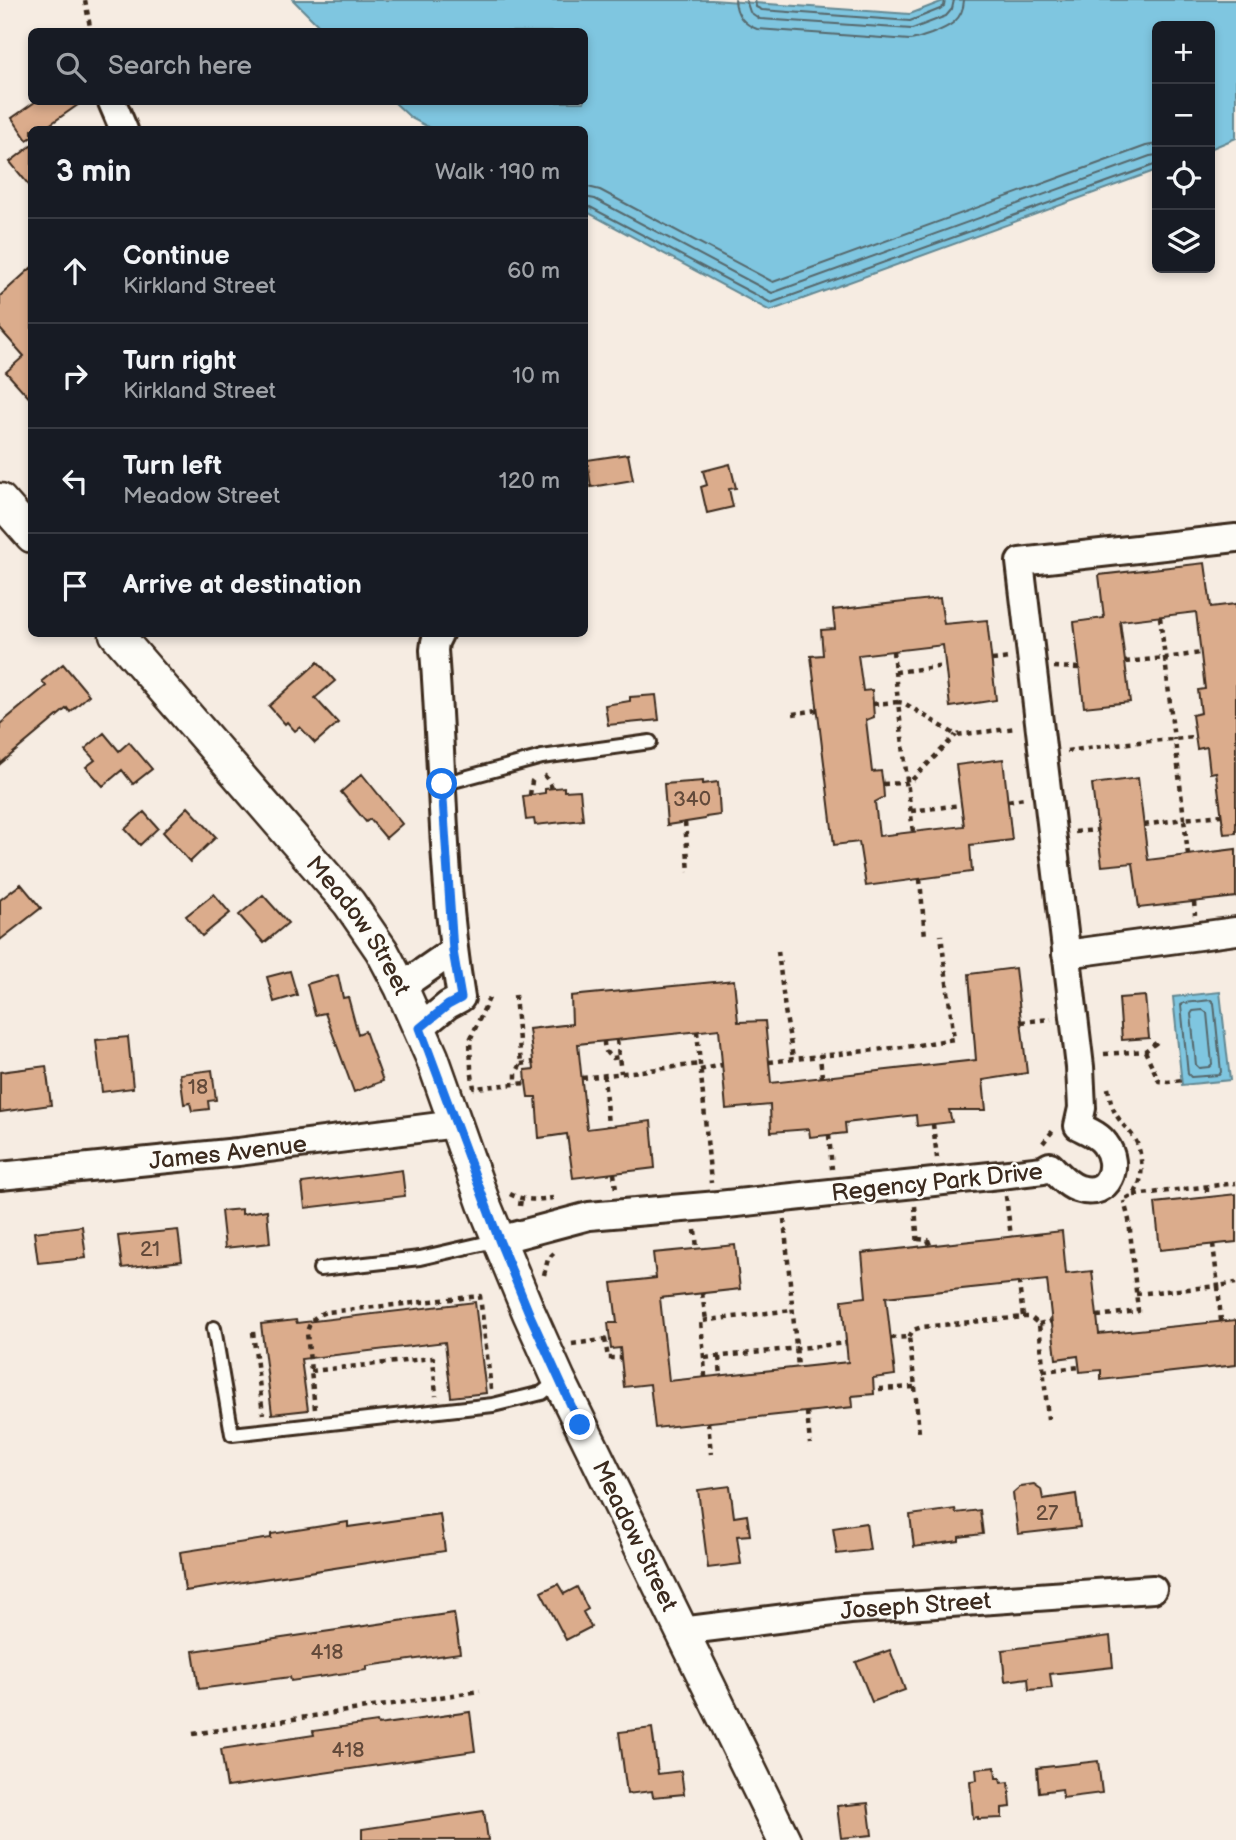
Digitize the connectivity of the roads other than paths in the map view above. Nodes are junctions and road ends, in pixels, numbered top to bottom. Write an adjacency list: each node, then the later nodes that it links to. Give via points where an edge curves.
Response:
1 (113, 105): 2 (street)
2 (122, 126)
3 (0, 500): 4 (street)
4 (28, 532)
5 (1236, 538): 12 (street, via 1020,562)
6 (119, 637): 13 (street, Meadow Street, via 349,903)
7 (438, 637): 9 (street, via 434,650)
8 (650, 742): 9 (lane, via 542,757)
9 (442, 784): 11 (street)
10 (1236, 931): 12 (street)
11 (453, 951): 13 (street); 14 (street, via 461,998)
12 (1066, 954): 17 (street, Regency Park Drive, via 1082,1094 1082,1108 1069,1123 1104,1142 1113,1162 1111,1176 1097,1189 1071,1185 1046,1155 1042,1170 781,1197 713,1193 589,1216)
13 (401, 986): 14 (street, Meadow Street)
14 (420, 1028): 15 (street, Meadow Street)
15 (456, 1124): 16 (street, James Avenue); 17 (street, Meadow Street)
16 (0, 1176)
17 (499, 1240): 18 (lane, via 420,1258); 20 (street, Meadow Street)
18 (320, 1269)
19 (214, 1328): 20 (lane, via 232,1434 492,1405 542,1393)
20 (559, 1380): 22 (street, Meadow Street)
21 (1153, 1589): 22 (street, Joseph Street, via 850,1610)
22 (681, 1631): 23 (street, Meadow Street)
23 (784, 1840)

